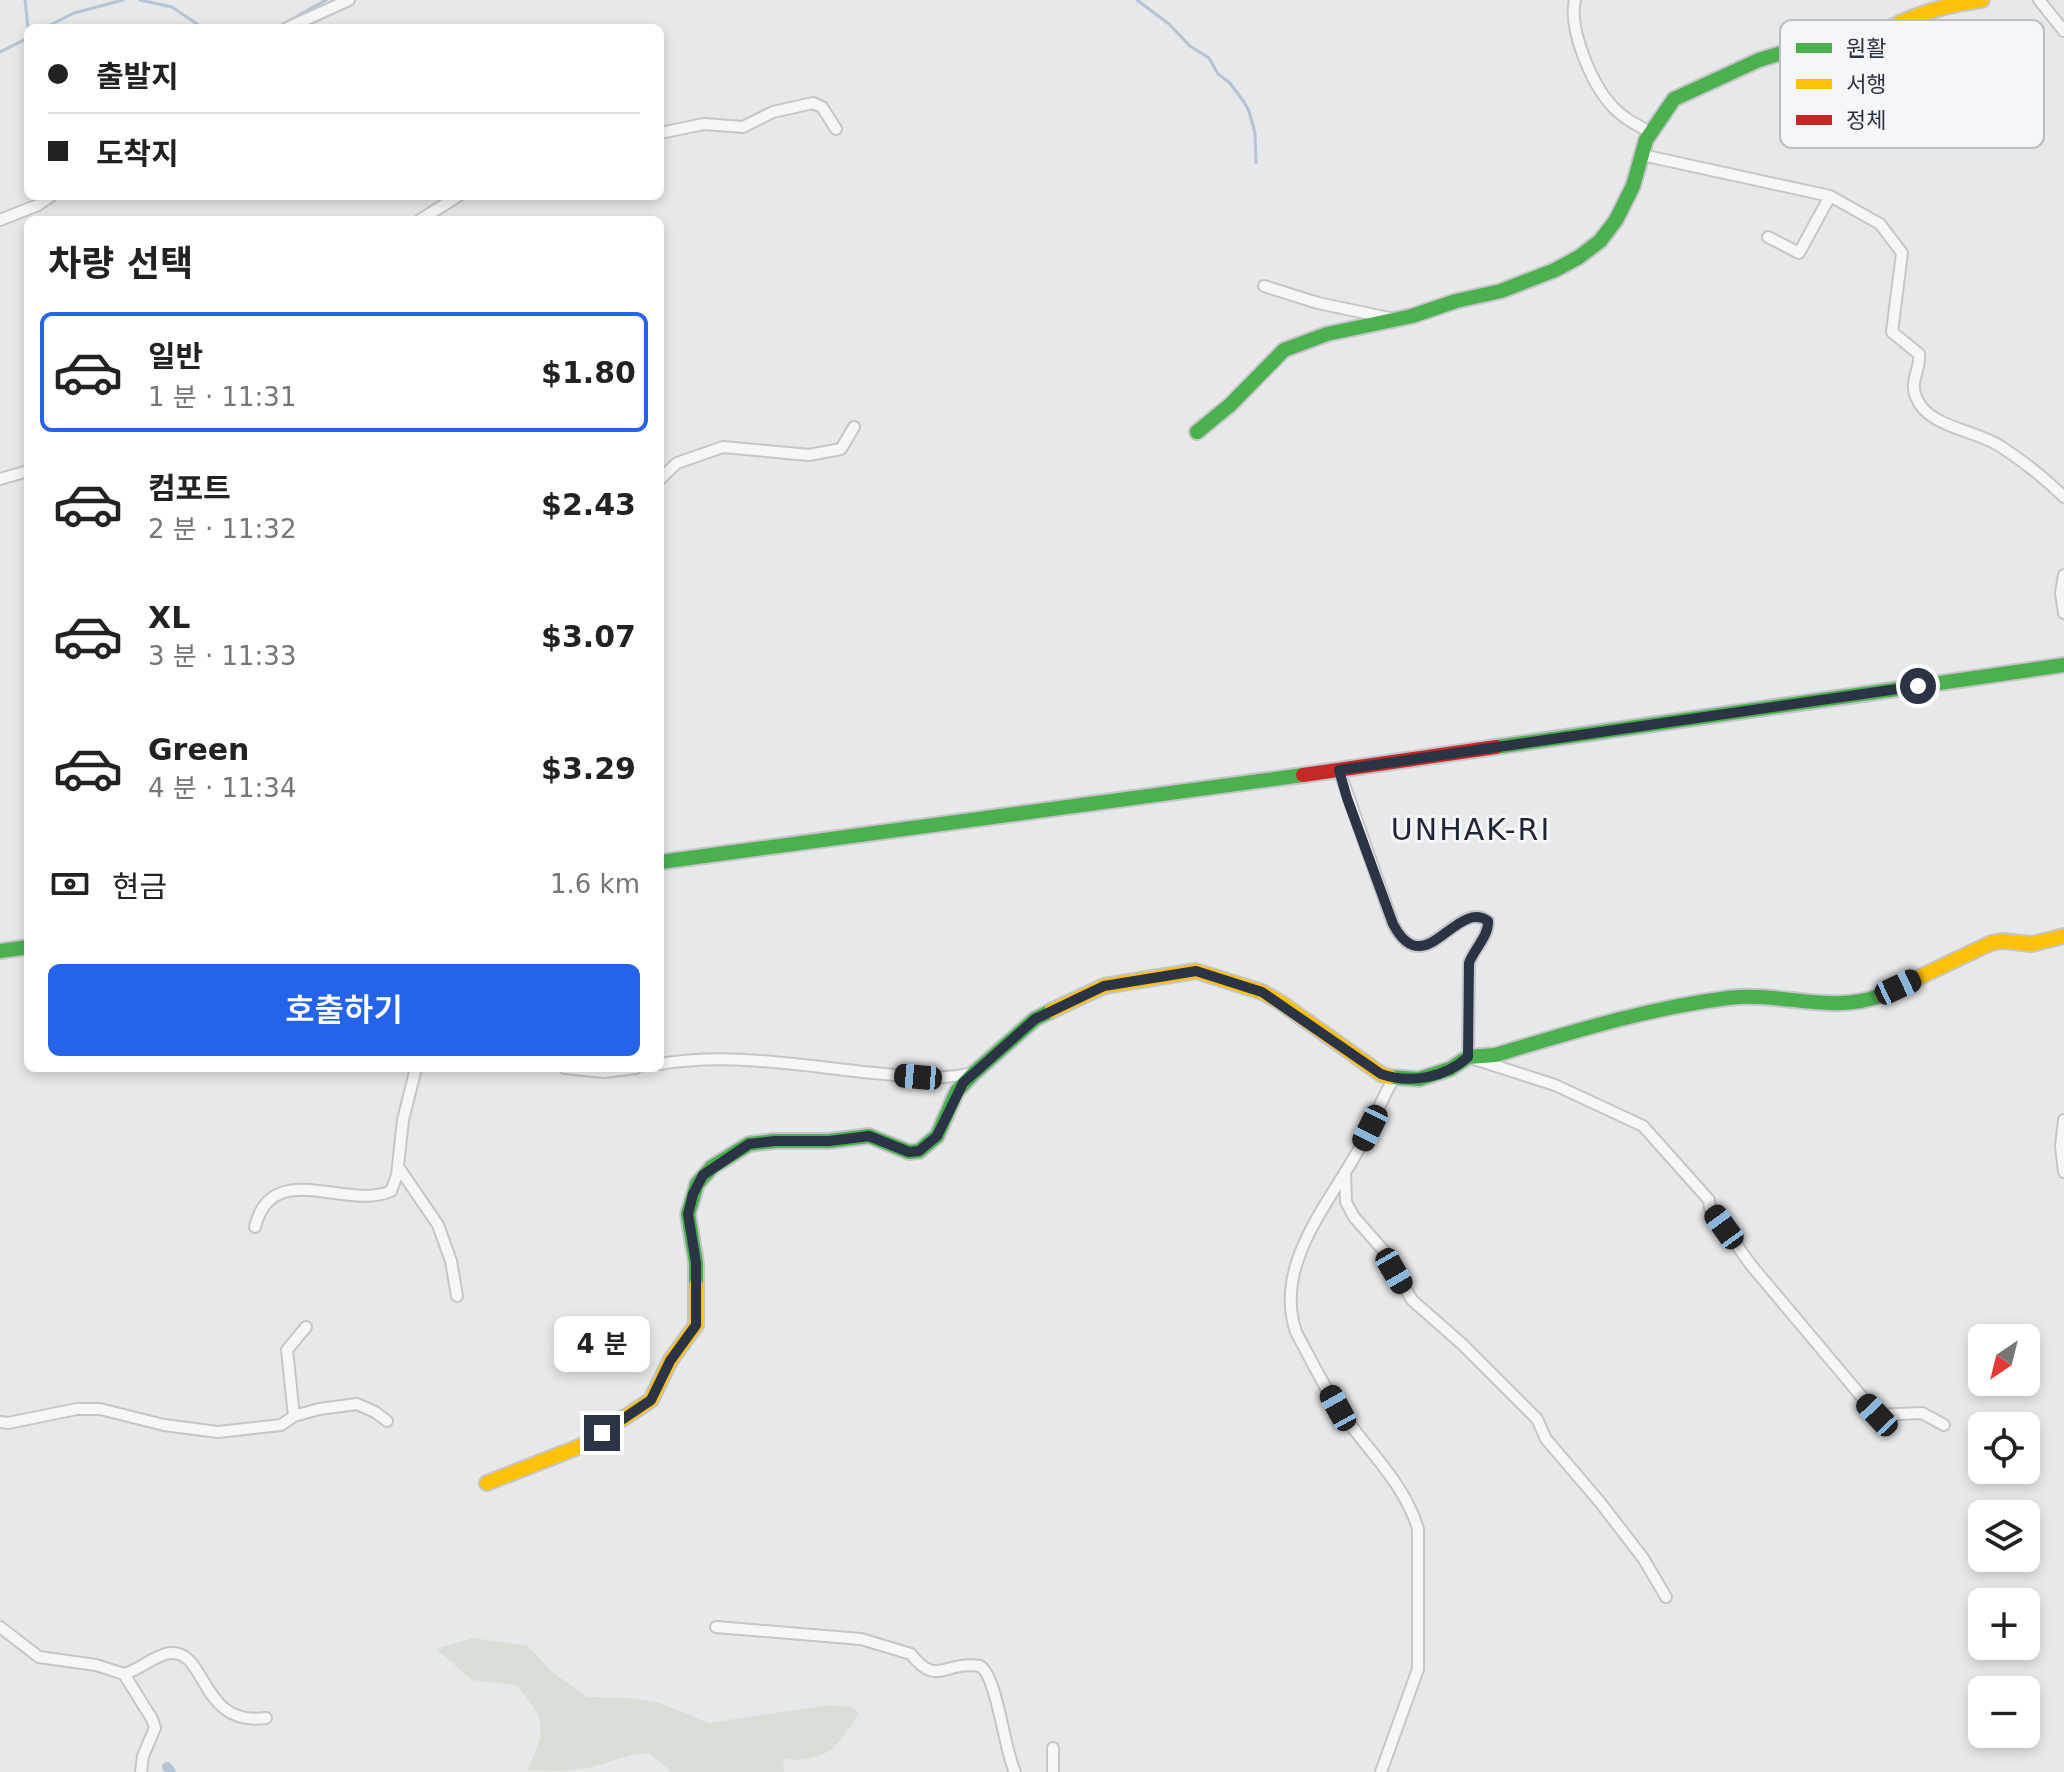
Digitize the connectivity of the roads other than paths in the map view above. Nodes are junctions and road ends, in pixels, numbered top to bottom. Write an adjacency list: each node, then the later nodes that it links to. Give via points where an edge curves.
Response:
1 (349, 0): 6 (street)
2 (1575, 0): 11 (street, via 1574,26 1602,94 1623,116)
3 (1982, 0): 5 (street)
4 (2039, 1): 7 (street)
5 (1907, 20)
6 (296, 24)
7 (2064, 31)
8 (1780, 54): 11 (street, via 1674,99)
9 (836, 129): 10 (street, via 822,107 813,103 773,112 743,127 704,124)
10 (664, 132)
11 (1650, 132): 12 (street)
12 (1642, 155): 13 (street); 20 (street, via 1616,220 1579,257 1501,291)
13 (1830, 196): 18 (street, via 1799,253); 26 (street, via 1880,224 1902,253 1892,332 1919,354 1913,388 1926,412 1998,445)
14 (45, 200): 17 (street)
15 (452, 200): 16 (street)
16 (426, 216)
17 (0, 220)
18 (1768, 237)
19 (1264, 286): 20 (street)
20 (1396, 319): 22 (street, via 1284,350)
21 (854, 427): 24 (street, via 841,449 809,455 723,447 677,463)
22 (1197, 432)
23 (24, 472): 25 (street)
24 (664, 475)
25 (0, 479)
26 (2064, 497)
27 (2064, 575): 28 (street)
28 (2064, 613)
29 (2064, 665): 30 (street)
30 (1339, 770): 31 (street); 35 (street, via 1402,937 1427,945 1468,916 1488,921 1469,963)
31 (664, 861)
32 (2064, 936): 35 (street, via 2032,944 1991,943 1863,1001 1733,997 1661,1008 1495,1055)
33 (24, 948): 34 (street)
34 (0, 951)
35 (1468, 1057): 39 (street, via 1435,1075); 50 (street, via 1555,1085 1643,1126 1709,1200 1751,1265 1877,1415 1922,1413)
36 (664, 1064): 38 (street, via 715,1058 918,1077)
37 (415, 1072): 41 (street)
38 (974, 1073): 39 (street, via 1035,1019 1059,1005 1104,986 1196,971 1262,992); 51 (street, via 957,1091 937,1136 919,1151 869,1136 761,1142 749,1144 703,1175 688,1214 696,1263 696,1325 651,1400 581,1446)
39 (1394, 1078): 42 (street)
40 (2064, 1120): 43 (street)
41 (398, 1166): 44 (street, via 391,1191 381,1196 313,1189 279,1194 263,1205); 45 (street, via 438,1225)
42 (1345, 1170): 52 (street, via 1346,1202 1384,1251 1412,1300 1537,1419 1546,1439 1643,1558); 61 (street, via 1298,1259 1292,1320 1338,1408 1387,1469 1418,1529 1418,1669)
43 (2064, 1172)
44 (255, 1227)
45 (457, 1296)
46 (306, 1327): 47 (street, via 287,1350)
47 (294, 1416): 48 (street, via 357,1404); 49 (street, via 281,1425 218,1432 100,1409)
48 (387, 1421)
49 (0, 1422)
50 (1944, 1425)
51 (487, 1483)
52 (1666, 1597)
53 (0, 1627): 55 (street, via 39,1657)
54 (716, 1627): 59 (street, via 861,1639 911,1654 919,1667 933,1672 980,1666 992,1677)
55 (124, 1674): 56 (street, via 165,1654 183,1655 226,1710 245,1718); 58 (street, via 155,1728)
56 (266, 1718)
57 (1053, 1748): 60 (street)
58 (141, 1772)
59 (1015, 1772)
60 (1053, 1772)
61 (1381, 1772)

